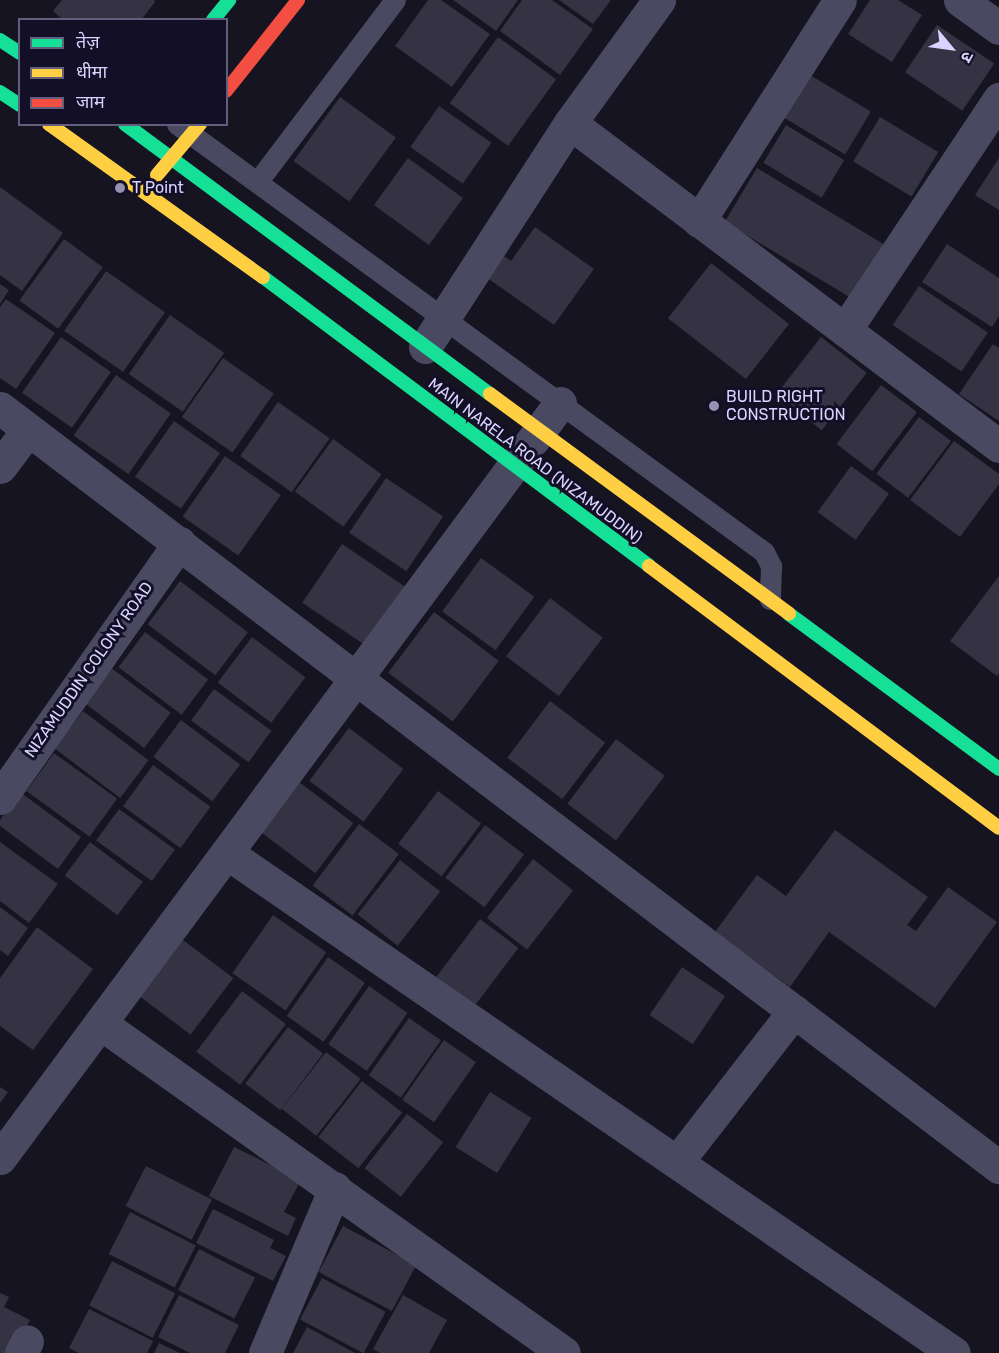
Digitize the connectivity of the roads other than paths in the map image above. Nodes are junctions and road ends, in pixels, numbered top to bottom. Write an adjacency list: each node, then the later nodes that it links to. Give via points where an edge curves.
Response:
1 (228, 0): 7 (street)
2 (298, 0): 11 (street)
3 (395, 0): 20 (lane)
4 (660, 0): 15 (street)
5 (840, 0): 22 (street)
6 (960, 0): 8 (street)
7 (214, 18)
8 (999, 28)
9 (0, 40): 10 (street)
10 (18, 52)
11 (228, 89)
12 (0, 92): 14 (street)
13 (999, 99): 24 (street)
14 (18, 104)
15 (570, 123): 22 (street); 23 (street)
16 (53, 126): 21 (street, MAIN NARELA ROAD (NIZAMUDDIN), via 101,153)
17 (125, 127): 19 (street, MAIN NARELA ROAD (NIZAMUDDIN))
18 (190, 128): 19 (street); 20 (lane)
19 (173, 159): 21 (street); 25 (street, MAIN NARELA ROAD (NIZAMUDDIN))
20 (258, 181): 23 (lane)
21 (143, 188): 32 (street, MAIN NARELA ROAD (NIZAMUDDIN))
22 (699, 220): 24 (street)
23 (445, 316): 25 (street); 26 (lane)
24 (845, 330): 30 (street)
25 (425, 347): 29 (street, MAIN NARELA ROAD (NIZAMUDDIN))
26 (560, 403): 29 (street); 34 (lane, via 764,552 771,566)
27 (0, 408): 28 (street)
28 (28, 430): 31 (street); 33 (street)
29 (540, 430): 32 (street); 34 (street, MAIN NARELA ROAD (NIZAMUDDIN))
30 (999, 446)
31 (0, 467)
32 (516, 467): 35 (street); 38 (street, MAIN NARELA ROAD (NIZAMUDDIN))
33 (179, 543): 35 (street); 37 (street, NIZAMUDDIN COLONY ROAD)
34 (770, 599): 36 (street, MAIN NARELA ROAD (NIZAMUDDIN))
35 (358, 678): 39 (street); 40 (street)
36 (999, 769)
37 (0, 798)
38 (999, 828)
39 (227, 852): 41 (street); 43 (street)
40 (794, 1011): 43 (street); 44 (street)
41 (100, 1023): 42 (street); 45 (street)
42 (0, 1158)
43 (677, 1162): 48 (street)
44 (999, 1167)
45 (335, 1188): 46 (street); 47 (street)
46 (265, 1353)
47 (564, 1353)
48 (954, 1353)

